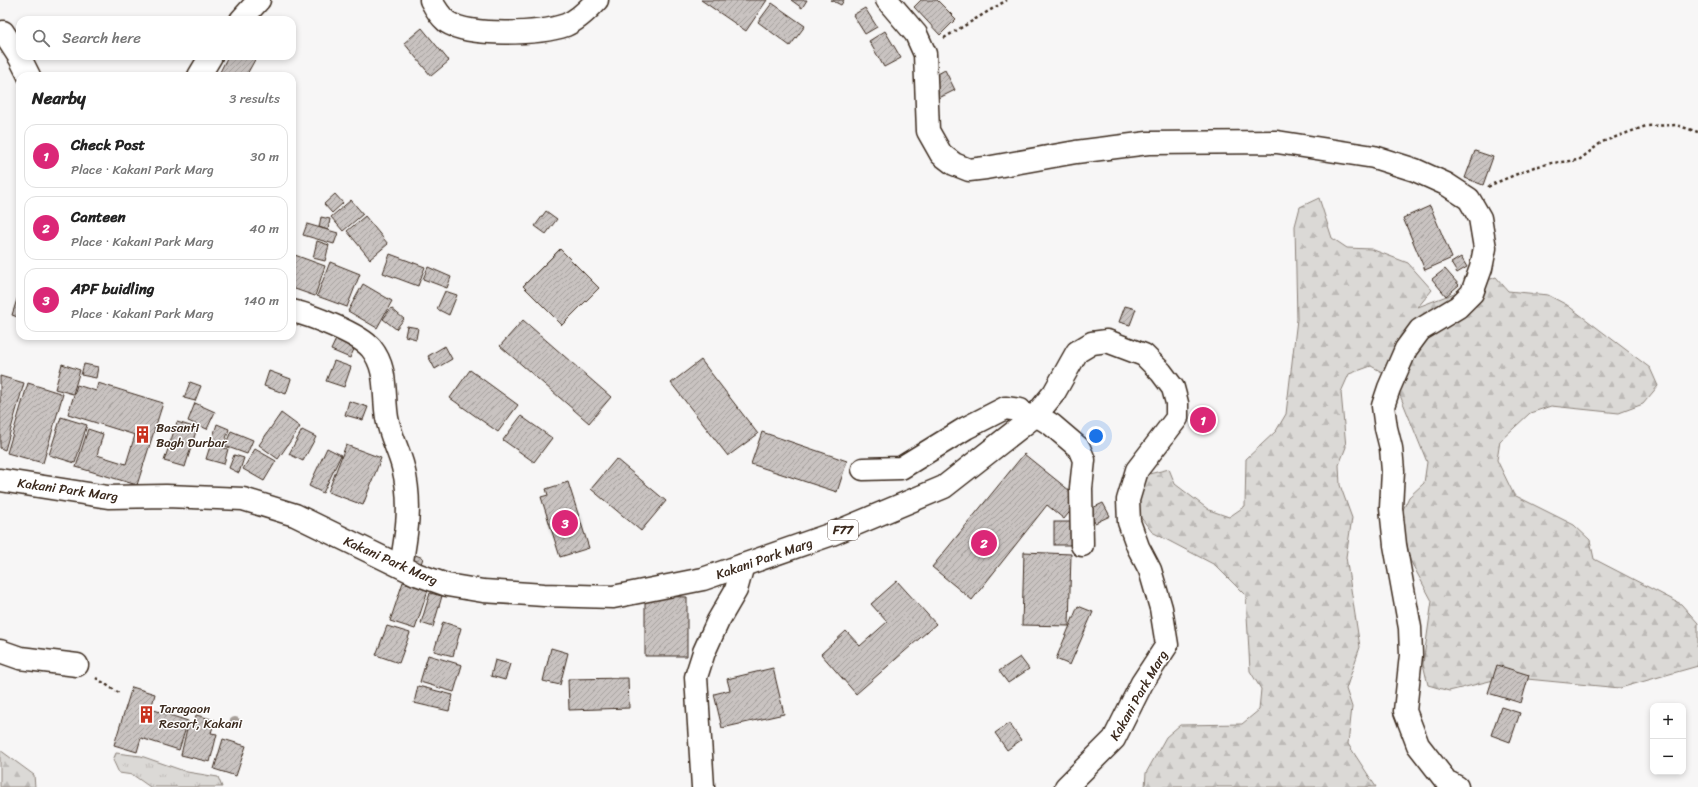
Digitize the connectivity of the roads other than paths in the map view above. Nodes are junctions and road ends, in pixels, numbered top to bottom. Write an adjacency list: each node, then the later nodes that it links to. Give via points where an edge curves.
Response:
1 (259, 0): 5 (street)
2 (431, 0): 3 (street, via 436,11 448,22 458,26 476,30 516,32 542,30 566,24 589,9)
3 (597, 0)
4 (887, 0): 23 (street, via 916,34 925,54 928,131 941,154 954,164 969,170 1148,143 1277,142 1374,157 1415,170 1446,184 1469,199 1480,218 1485,248 1472,293 1458,307 1420,330 1406,349 1384,406 1393,471 1391,508 1395,545 1410,628 1411,656 1405,712 1418,745 1446,780)
5 (245, 16)
6 (3, 32): 7 (street)
7 (16, 52)
8 (21, 60): 10 (street)
9 (208, 60): 11 (street)
10 (27, 72)
11 (201, 72)
12 (296, 311): 18 (street, via 327,322 350,334 371,348 382,368 386,385 387,418 403,466 409,496)
13 (1032, 418): 14 (street, via 1020,410 1005,408 966,428 901,468); 16 (street, via 1052,425 1079,448 1084,460 1081,488); 17 (street, Kakani Park Marg / F77, via 944,487 832,534); 22 (street, Kakani Park Marg / F77, via 1054,393 1077,352 1092,343 1107,341 1144,355 1173,388 1177,404 1177,418 1137,470 1128,500 1129,522 1150,570 1161,608 1167,645 1142,682 1114,739)
14 (863, 469)
15 (0, 480): 18 (street, Kakani Park Marg / F77, via 108,497 243,499 295,515)
16 (1082, 545)
17 (743, 564): 18 (street, Kakani Park Marg / F77, via 703,579 613,597 544,596 483,591 447,585); 21 (street, via 736,590 718,621 696,677)
18 (401, 566)
19 (0, 651): 20 (street, via 20,658)
20 (77, 665)
21 (703, 787)
22 (1066, 787)
23 (1457, 787)

